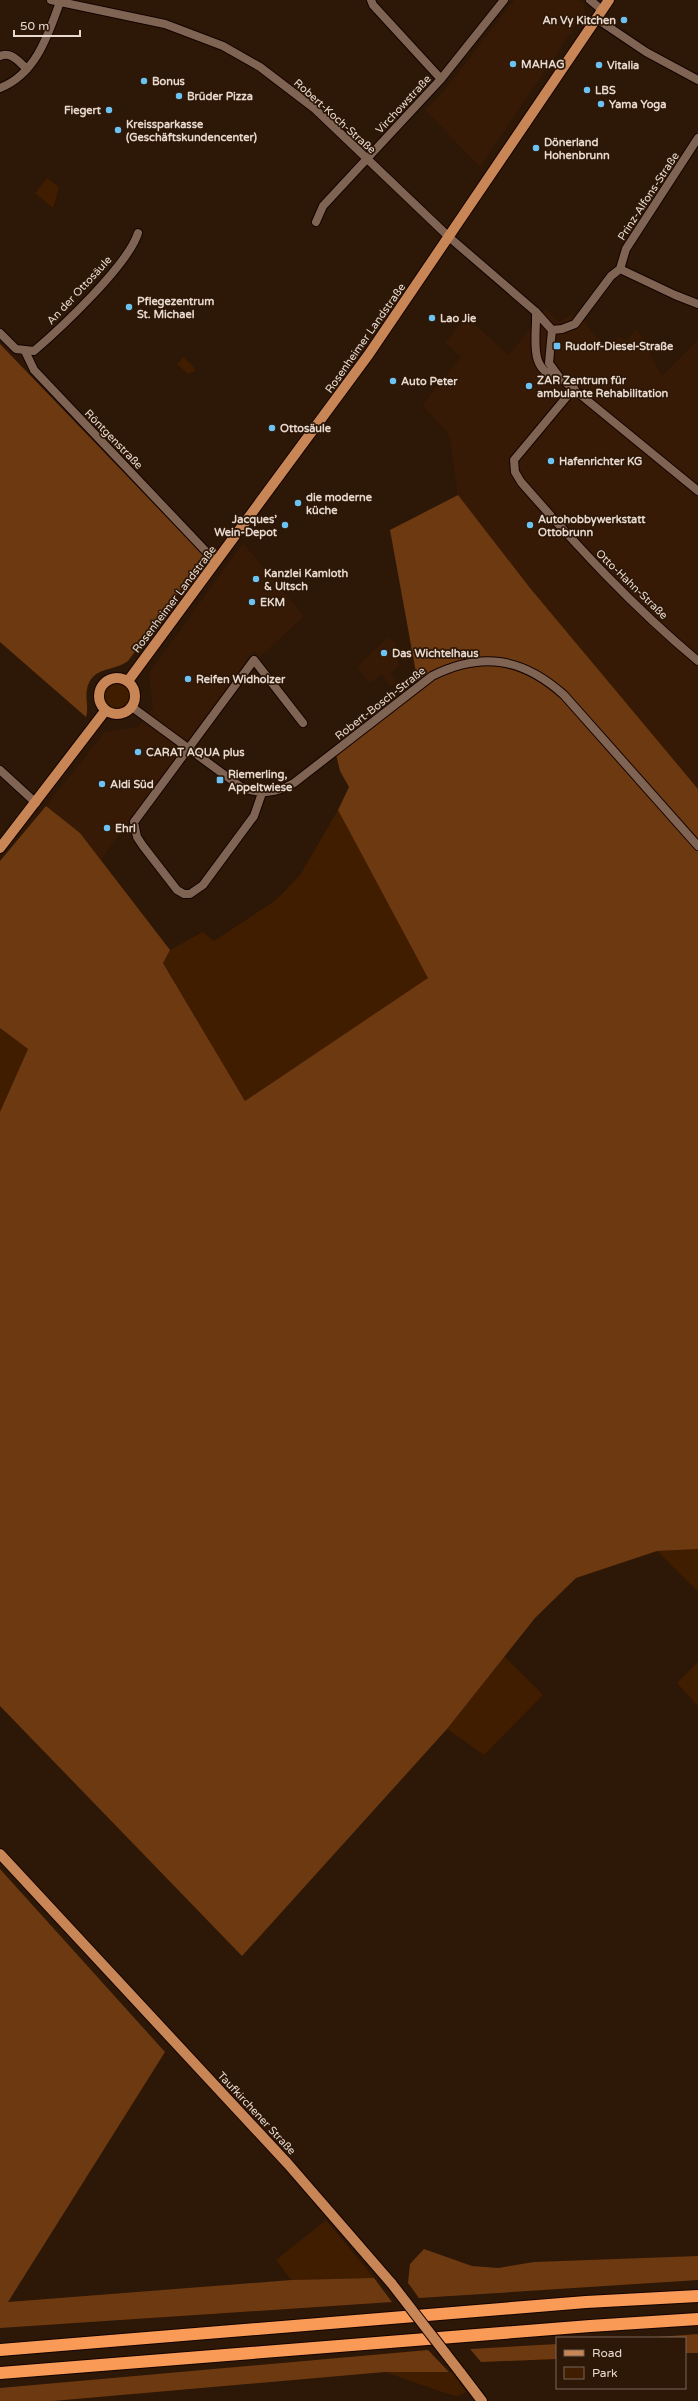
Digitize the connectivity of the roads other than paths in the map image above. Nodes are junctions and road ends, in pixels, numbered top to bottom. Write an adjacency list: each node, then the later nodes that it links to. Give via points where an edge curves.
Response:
1 (371, 0): 10 (street)
2 (504, 0): 10 (street, Virchowstraße)
3 (590, 0): 6 (street)
4 (609, 0): 6 (main road, Rosenheimer Landstraße)
5 (55, 1): 9 (street, via 43,45); 14 (street, Robert-Koch-Straße, via 119,12 165,24 234,52 289,88)
6 (602, 10): 7 (main road, Rosenheimer Landstraße)
7 (597, 19): 11 (street, via 646,52); 17 (main road, Rosenheimer Landstraße)
8 (0, 56): 9 (street, via 12,56)
9 (27, 69): 12 (street, via 18,78)
10 (441, 79): 14 (street, Virchowstraße)
11 (698, 80)
12 (0, 88)
13 (698, 138): 18 (street, Prinz-Alfons-Straße, via 626,249)
14 (367, 159): 15 (street, Virchowstraße, via 323,206); 17 (street, Robert-Koch-Straße)
15 (316, 222)
16 (138, 233): 23 (street, An der Ottosäule, via 132,249 72,315 34,351)
17 (449, 237): 20 (street); 27 (main road, Rosenheimer Landstraße, via 369,354)
18 (620, 269): 19 (street); 21 (street, Prinz-Alfons-Straße, via 611,276 575,324)
19 (698, 304)
20 (536, 312): 21 (street); 24 (street, via 536,355 539,365 547,375)
21 (552, 330): 24 (street, via 549,363)
22 (0, 333): 23 (street, via 16,349)
23 (25, 351): 27 (street, Röntgenstraße, via 34,370)
24 (560, 378): 25 (street)
25 (574, 388): 26 (street); 28 (street, Otto-Hahn-Straße, via 514,460 515,472 571,539 675,642)
26 (698, 491)
27 (216, 562): 29 (main road, Rosenheimer Landstraße)
28 (698, 661)
29 (128, 681): 30 (main road, via 135,694); 31 (main road, via 114,678 102,685 98,699)
30 (132, 708): 31 (main road, via 122,714 111,714); 33 (street, Robert-Bosch-Straße)
31 (106, 711): 36 (main road)
32 (303, 723): 33 (street, via 254,660)
33 (187, 749): 35 (street, Robert-Bosch-Straße, via 242,787); 35 (street, via 134,822 137,837 143,846 184,894 190,894 203,884 254,816)
34 (0, 770): 36 (street)
35 (262, 793): 37 (street, Robert-Bosch-Straße, via 283,790 294,783 432,676 463,664 479,661 502,662 541,676 564,695)
36 (36, 803): 38 (main road)
37 (698, 846)
38 (0, 848)
39 (0, 1854): 44 (main road, Taufkirchener Straße, bridge, via 288,2164 392,2284)
40 (698, 2296): 42 (highway, via 586,2302)
41 (698, 2319): 43 (highway)
42 (0, 2350)
43 (0, 2373)
44 (482, 2401)

